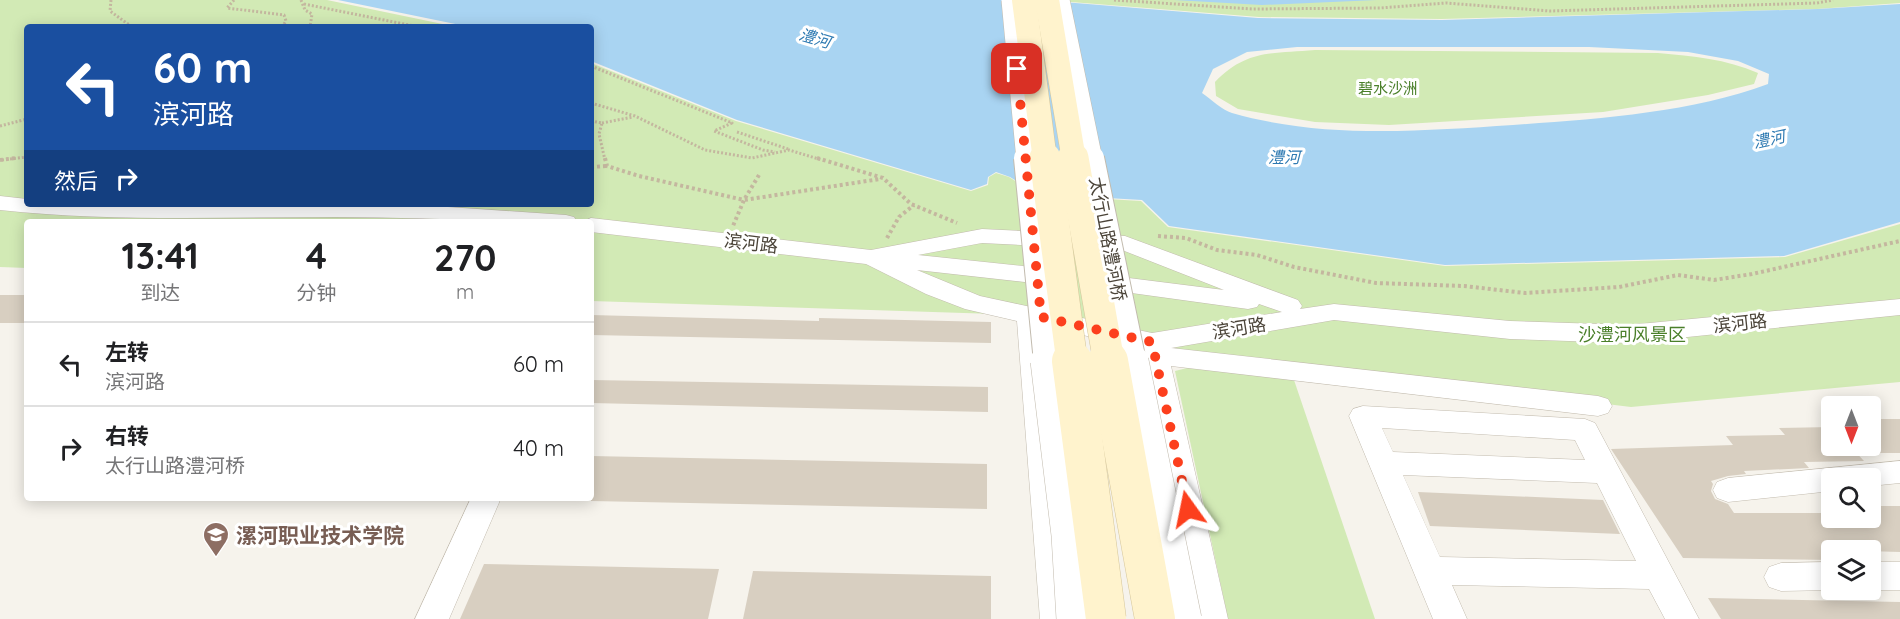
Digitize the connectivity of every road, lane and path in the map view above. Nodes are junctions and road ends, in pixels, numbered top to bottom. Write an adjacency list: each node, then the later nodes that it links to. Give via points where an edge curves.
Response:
1 (111, 0): 13 (path, via 110,11)
2 (234, 0): 14 (path, via 227,8 284,15)
3 (1011, 0): 45 (street, bridge)
4 (1024, 0): 45 (main road, bridge)
5 (1047, 0): 46 (main road, 太行山路澧河桥, bridge)
6 (1060, 0): 46 (street, 太行山路澧河桥, bridge)
7 (1114, 0): 10 (path)
8 (1731, 0): 12 (path)
9 (1833, 0): 12 (path)
10 (1129, 1): 12 (path, via 1251,9 1380,9 1446,3 1550,10)
11 (302, 2): 15 (path, via 312,14); 16 (path)
12 (1737, 4)
13 (128, 24)
14 (284, 24)
15 (310, 24)
16 (405, 24)
17 (594, 67): 26 (path, via 733,125 714,131)
18 (594, 104): 19 (path)
19 (635, 116): 22 (path); 26 (path, via 705,150 752,158)
20 (24, 120): 23 (path)
21 (594, 122): 22 (path)
22 (602, 123): 29 (path, via 599,134)
23 (0, 126)
24 (737, 132): 25 (path)
25 (789, 150): 26 (path); 32 (path)
26 (778, 153)
27 (24, 157): 28 (path)
28 (0, 160)
29 (607, 166): 30 (path); 33 (path)
30 (594, 167)
31 (759, 175): 33 (path)
32 (883, 178): 33 (path); 36 (path)
33 (744, 200): 42 (path)
34 (0, 203): 35 (street)
35 (24, 205)
36 (914, 205): 41 (path, via 979,230); 44 (path, via 899,216)
37 (62, 207): 38 (street, via 154,213 413,212)
38 (520, 219)
39 (594, 225): 42 (street, 滨河路)
40 (1149, 236): 43 (path, via 1186,238 1217,250 1257,255 1294,267 1366,281 1524,293 1619,287 1678,275 1714,280)
41 (982, 237): 44 (street); 47 (street, via 1125,243)
42 (727, 241): 44 (street, 滨河路)
43 (1900, 241)
44 (880, 255): 45 (street); 50 (street, 滨河路, via 935,288 974,303)
45 (1049, 276): 50 (street, bridge); 69 (main road, bridge)
46 (1105, 283): 47 (street); 70 (main road, 太行山路澧河桥, bridge); 71 (street, 太行山路澧河桥, bridge)
47 (1289, 306): 49 (street)
48 (1900, 307): 49 (street, 滨河路, via 1629,334 1510,330)
49 (1334, 312): 51 (street, 滨河路)
50 (1035, 316): 51 (street, 滨河路); 67 (street); 68 (street, bridge, via 1067,535)
51 (1154, 348): 52 (street); 72 (street)
52 (1598, 406)
53 (1383, 463): 54 (street); 54 (street, via 1363,416 1585,430); 60 (street)
54 (1607, 472): 61 (street)
55 (1900, 472): 56 (street)
56 (1881, 474)
57 (1821, 480): 58 (street)
58 (1728, 490)
59 (485, 501): 66 (street)
60 (1430, 571): 61 (street); 73 (street)
61 (1660, 575): 74 (street)
62 (1821, 576): 65 (street)
63 (1881, 576): 64 (street)
64 (1900, 576)
65 (1781, 577)
66 (432, 619)
67 (1057, 619)
68 (1072, 619)
69 (1106, 619)
70 (1155, 619)
71 (1185, 619)
72 (1211, 619)
73 (1450, 619)
74 (1682, 619)

